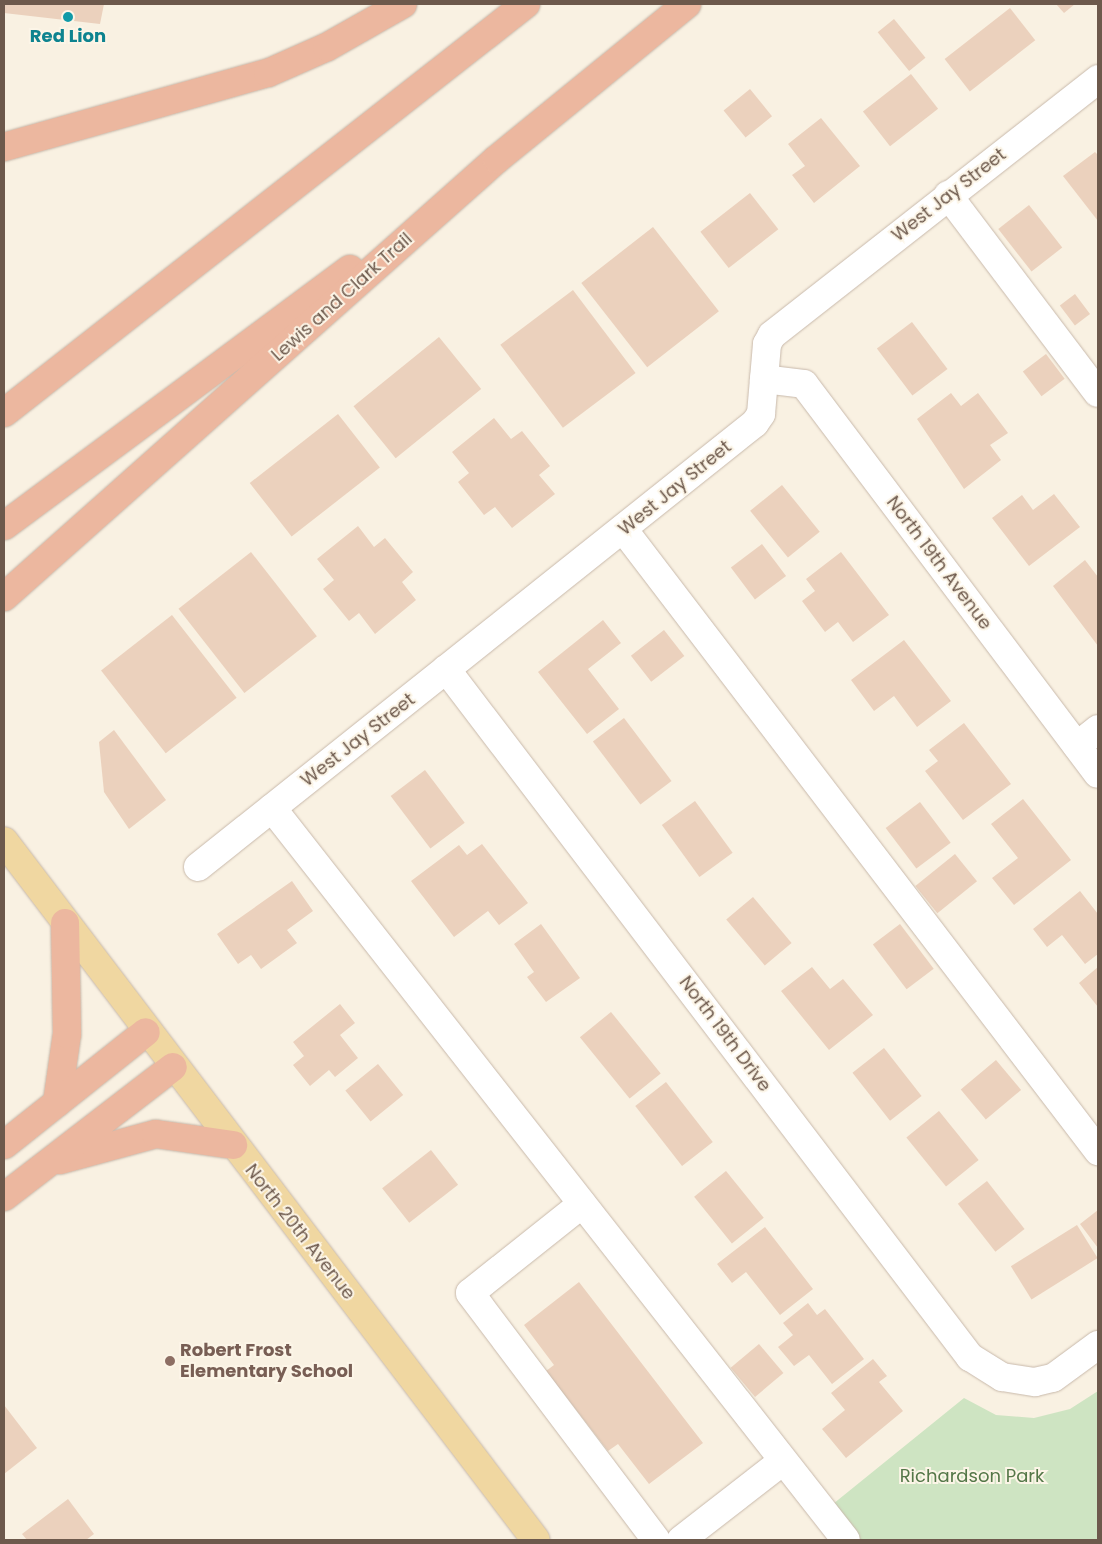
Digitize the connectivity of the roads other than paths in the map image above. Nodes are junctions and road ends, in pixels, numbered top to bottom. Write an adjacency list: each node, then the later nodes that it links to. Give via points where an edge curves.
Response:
1 (403, 4): 5 (highway, via 327,47 268,74)
2 (526, 4): 10 (highway)
3 (687, 4): 6 (highway, Lewis and Clark Trail)
4 (1098, 79): 7 (street, West Jay Street)
5 (4, 147)
6 (498, 159): 11 (highway); 13 (highway, Lewis and Clark Trail)
7 (948, 195): 8 (street, West Jay Street, via 772,335); 9 (street)
8 (764, 379): 12 (street, West Jay Street, via 759,419); 16 (street, North 19th Avenue, via 804,384)
9 (1098, 393)
10 (4, 413)
11 (4, 526)
12 (623, 529): 14 (street, West Jay Street); 27 (street)
13 (4, 597)
14 (446, 669): 18 (street, West Jay Street); 31 (street, North 19th Drive, via 970,1356 988,1371 1018,1382 1053,1378)
15 (1098, 729): 16 (street)
16 (1077, 746): 17 (street, North 19th Avenue)
17 (1098, 774)
18 (272, 808): 20 (street, West Jay Street); 30 (street)
19 (4, 841): 21 (main road, North 20th Avenue)
20 (198, 867)
21 (65, 923): 22 (main road, North 20th Avenue); 24 (highway, via 67,1034)
22 (146, 1032): 23 (main road, North 20th Avenue); 24 (highway)
23 (174, 1067): 25 (main road, North 20th Avenue); 28 (highway)
24 (57, 1103): 26 (highway)
25 (233, 1144): 28 (highway, via 156,1134); 33 (main road, North 20th Avenue)
26 (4, 1145)
27 (1098, 1151)
28 (46, 1164): 29 (highway)
29 (4, 1197)
30 (582, 1204): 32 (street); 34 (street, via 470,1293)
31 (1098, 1345)
32 (783, 1461): 35 (street); 36 (street)
33 (536, 1540)
34 (656, 1540)
35 (681, 1540)
36 (846, 1540)

